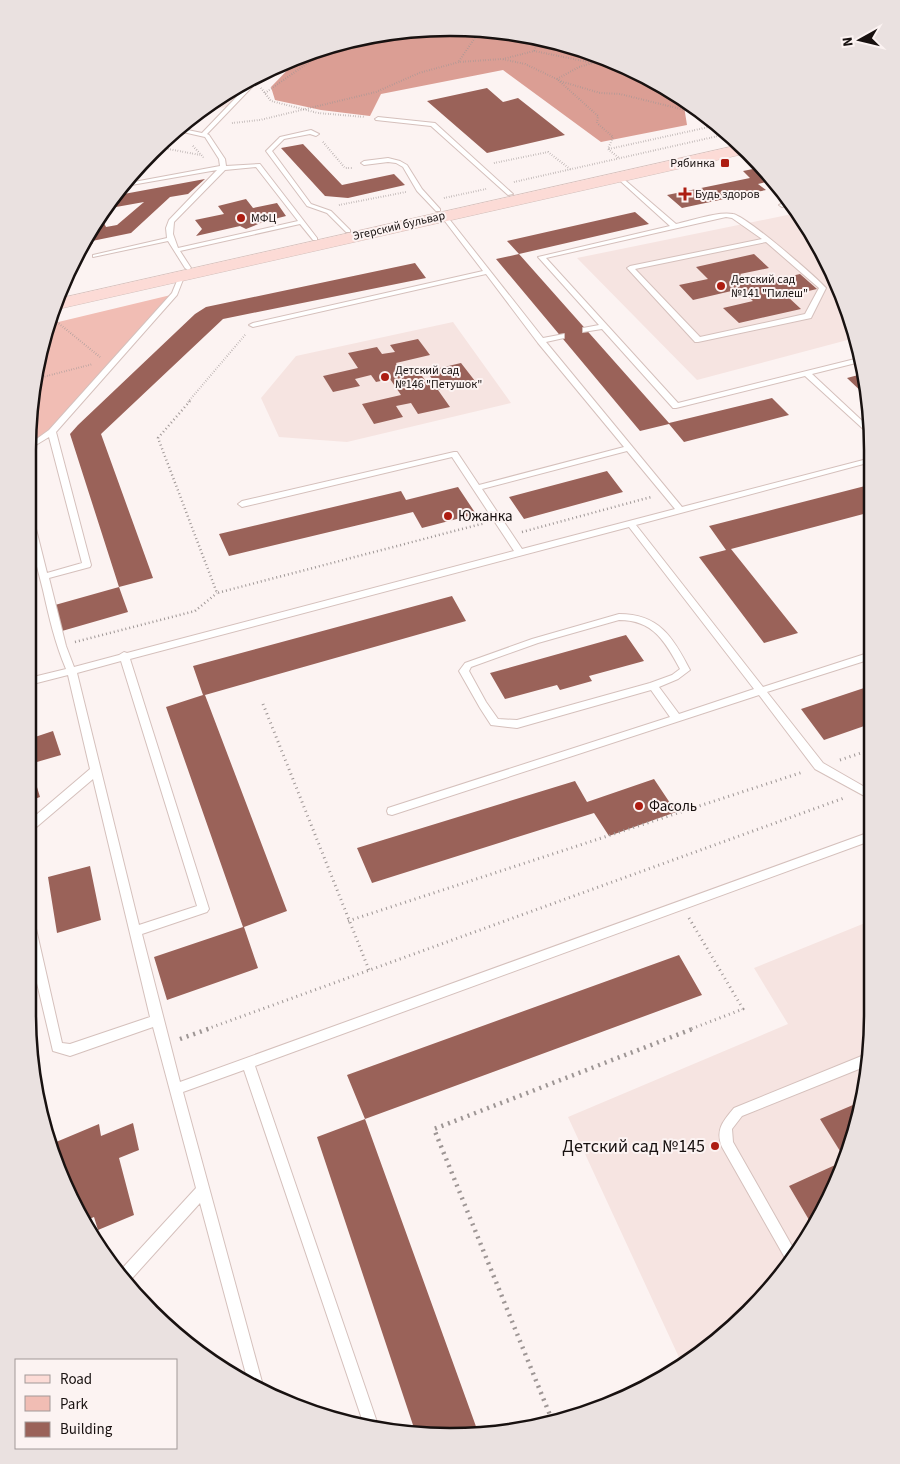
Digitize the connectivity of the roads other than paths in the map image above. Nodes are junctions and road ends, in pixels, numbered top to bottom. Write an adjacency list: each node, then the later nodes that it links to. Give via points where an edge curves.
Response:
1 (246, 90): 4 (lane)
2 (378, 119): 12 (lane, via 433,124)
3 (187, 131): 4 (lane)
4 (204, 134): 9 (lane, via 222,159)
5 (316, 134): 16 (lane, via 311,132 282,138 269,151 309,205 330,212)
6 (730, 146): 10 (main road, Эгерский бульвар)
7 (735, 150): 10 (main road, Эгерский бульвар)
8 (364, 163): 13 (lane, via 388,160 406,166 419,190)
9 (223, 168): 11 (lane); 14 (lane, via 258,165); 17 (lane, via 171,221)
10 (617, 169): 12 (main road, Эгерский бульвар); 13 (main road, Эгерский бульвар); 15 (lane)
11 (133, 184)
12 (510, 194): 13 (main road, Эгерский бульвар)
13 (441, 213): 16 (main road, Эгерский бульвар); 23 (lane)
14 (302, 222): 19 (lane); 20 (lane)
15 (675, 227): 18 (lane, via 734,216); 27 (lane, via 541,257)
16 (350, 234): 19 (main road, Эгерский бульвар)
17 (170, 239): 20 (lane); 21 (lane)
18 (767, 240): 18 (lane, via 823,288 808,316 698,340 630,268)
19 (318, 242): 22 (main road, Эгерский бульвар)
20 (177, 250): 22 (lane)
21 (95, 256)
22 (185, 272): 24 (main road, Эгерский бульвар); 25 (main road, Эгерский бульвар); 34 (lane, via 175,294)
23 (486, 272): 26 (lane); 30 (lane)
24 (67, 295)
25 (60, 312)
26 (254, 325)
27 (604, 326): 28 (lane); 32 (lane, via 676,406)
28 (586, 330)
29 (561, 336): 30 (lane)
30 (541, 341): 36 (lane)
31 (854, 361): 32 (lane)
32 (807, 374): 33 (lane)
33 (863, 427)
34 (52, 432): 35 (lane); 44 (lane, via 87,565)
35 (36, 442)
36 (630, 448): 38 (lane); 40 (lane)
37 (864, 462): 40 (lane)
38 (476, 488): 39 (lane, via 454,454); 43 (lane)
39 (242, 504)
40 (681, 510): 41 (lane)
41 (630, 524): 43 (lane); 50 (lane)
42 (36, 547): 44 (lane)
43 (518, 552): 45 (lane)
44 (43, 577): 47 (lane, via 61,646)
45 (124, 655): 47 (lane); 57 (lane, via 203,909)
46 (864, 657): 50 (lane)
47 (71, 670): 48 (lane); 52 (lane)
48 (36, 680)
49 (653, 686): 49 (lane, via 685,670 656,626 632,615 535,641 468,665 464,671 495,722 517,724); 51 (lane)
50 (761, 692): 51 (lane); 53 (lane, via 819,766)
51 (677, 719): 54 (lane)
52 (96, 770): 55 (lane); 57 (lane)
53 (864, 791)
54 (392, 811)
55 (36, 821)
56 (864, 838): 60 (lane)
57 (135, 931): 59 (lane)
58 (36, 956): 59 (lane, via 56,1047 70,1050)
59 (158, 1020): 62 (lane)
60 (247, 1062): 62 (lane); 67 (lane)
61 (861, 1062): 64 (lane, via 738,1112 726,1126 727,1143)
62 (176, 1089): 63 (lane)
63 (204, 1189): 65 (lane); 66 (lane)
64 (788, 1252)
65 (128, 1273)
66 (254, 1378)
67 (370, 1420)

